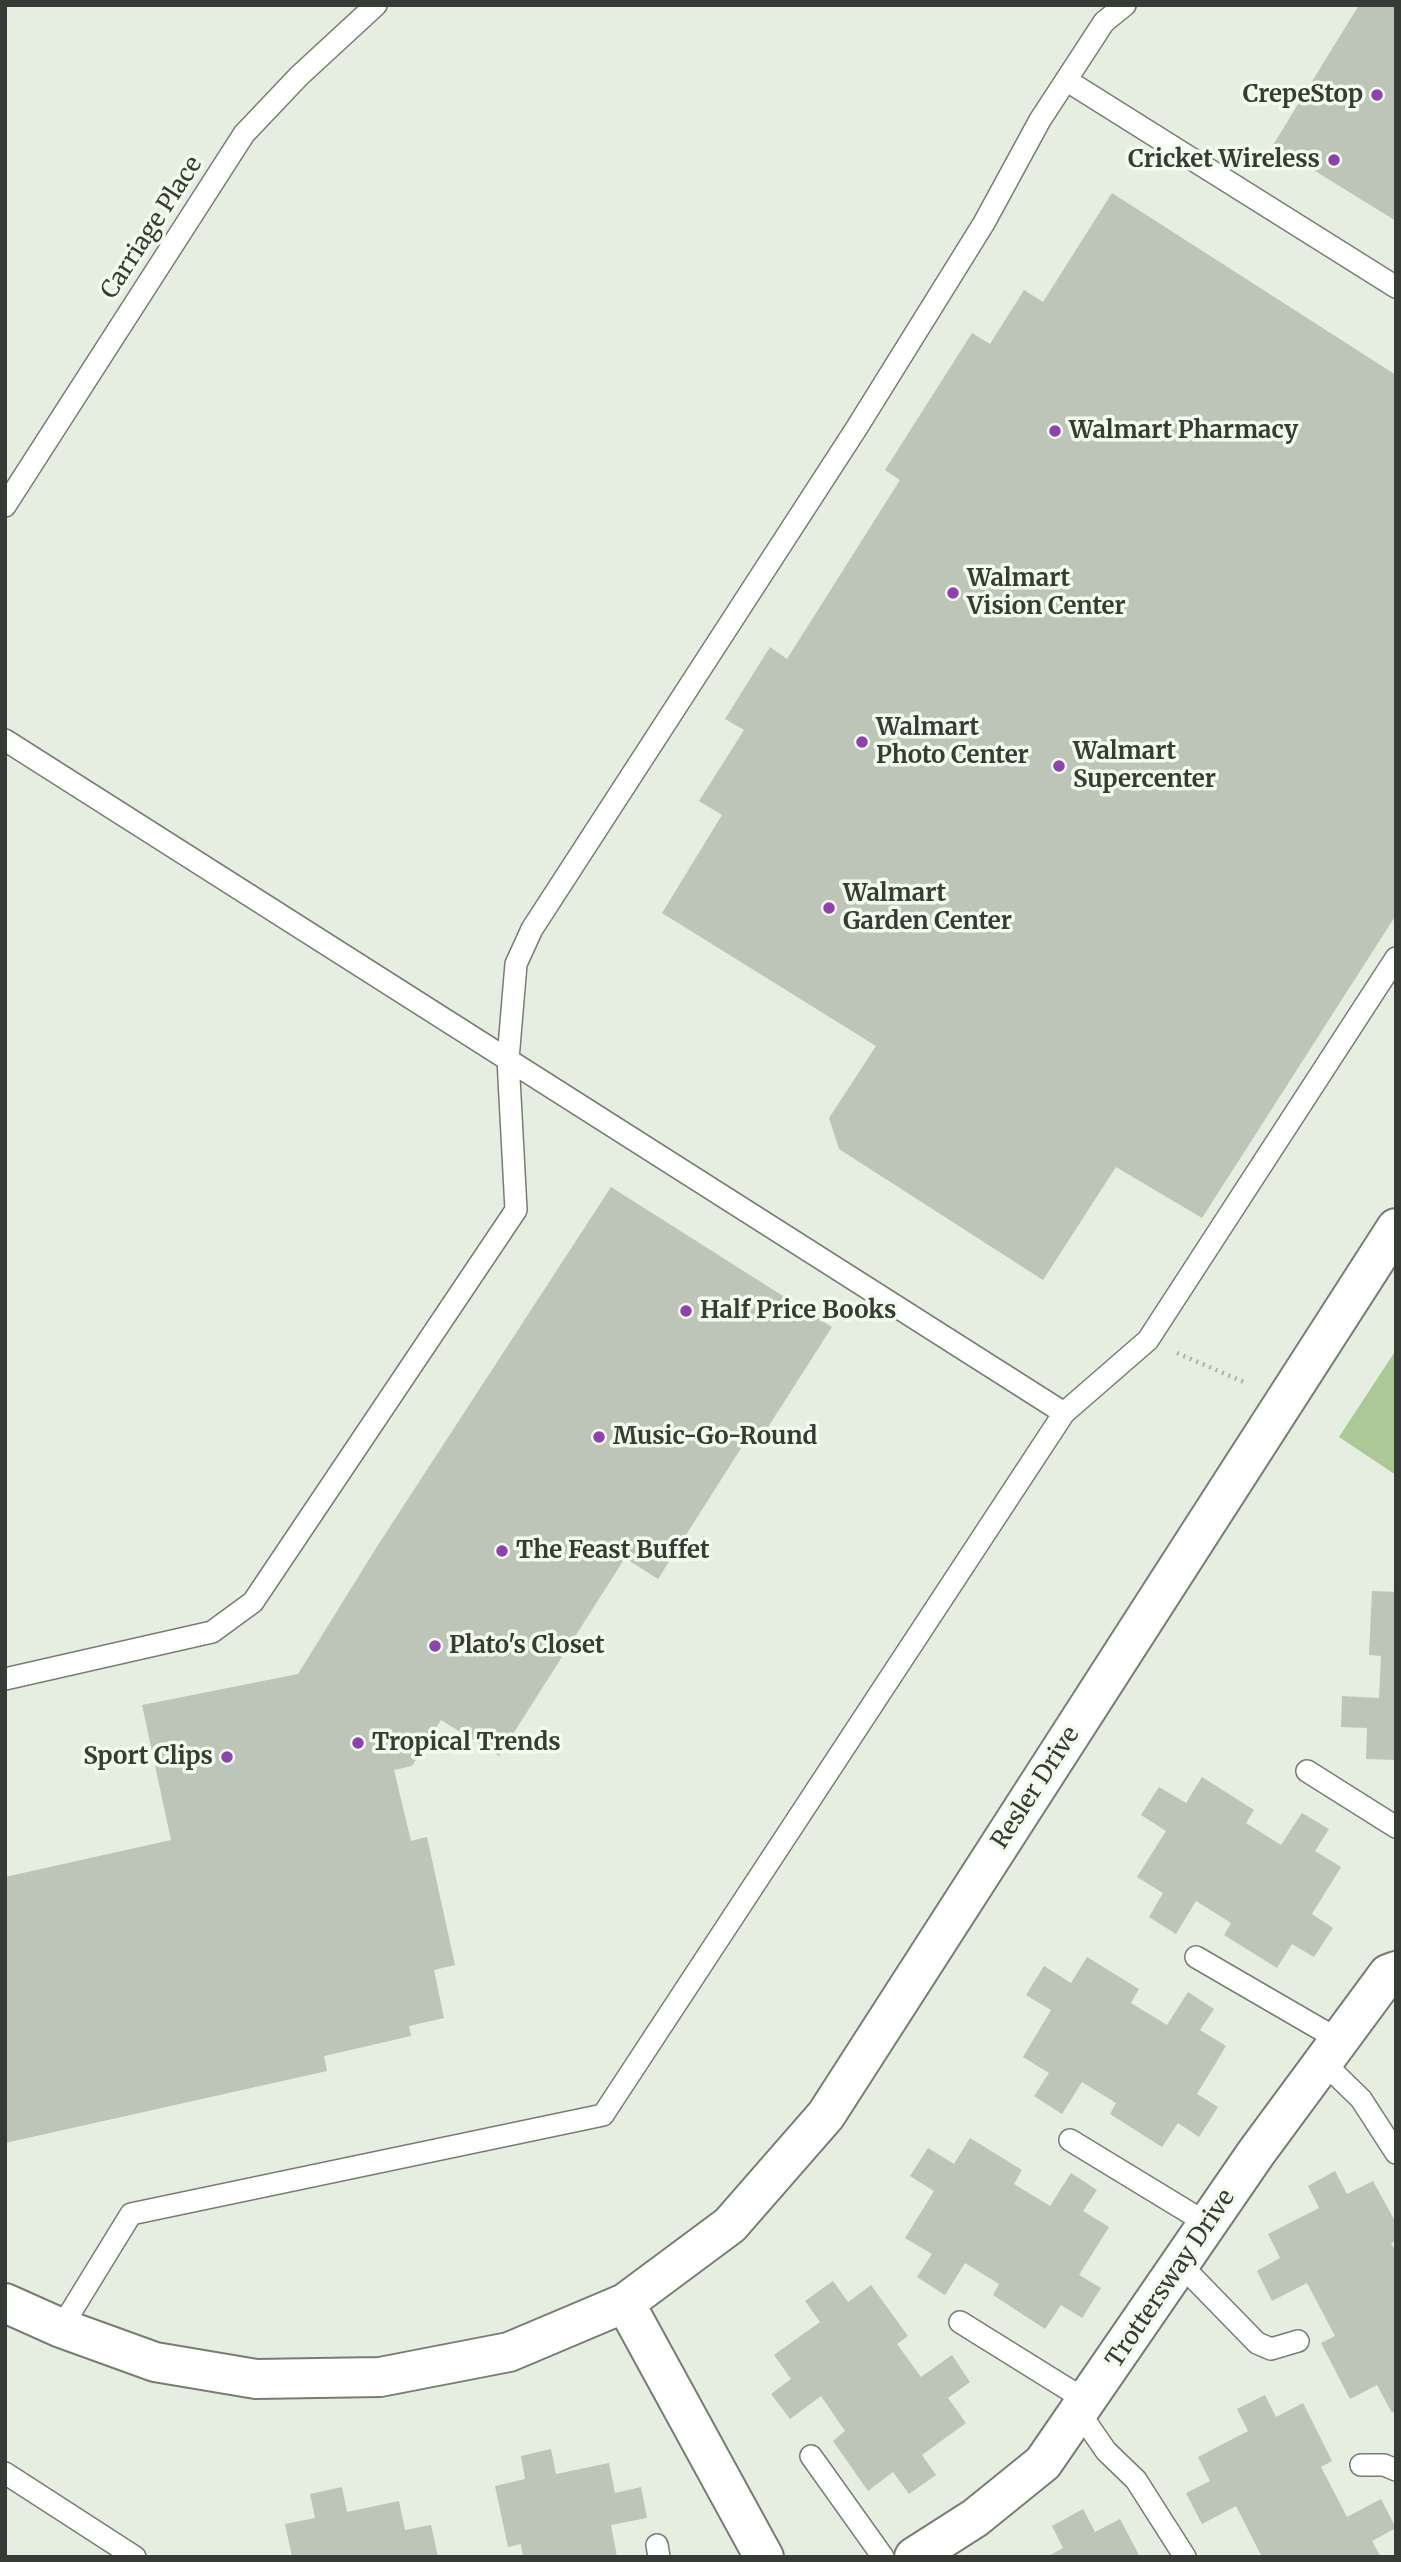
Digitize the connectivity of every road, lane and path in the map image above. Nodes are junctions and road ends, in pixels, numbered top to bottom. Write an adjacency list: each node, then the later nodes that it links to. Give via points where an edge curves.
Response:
1 (376, 5): 5 (lane, Carriage Place, via 244,134)
2 (1125, 5): 3 (lane, via 1104,22)
3 (1066, 80): 4 (lane); 8 (lane, via 856,429 532,929 516,964)
4 (1396, 287)
5 (5, 506)
6 (5, 740): 8 (lane)
7 (1396, 958): 10 (lane)
8 (508, 1059): 12 (lane); 13 (lane, via 516,1210 253,1602 212,1632)
9 (1396, 1228): 24 (street, Resler Drive, via 826,2115 730,2225)
10 (1148, 1340): 11 (path); 12 (lane)
11 (1253, 1386)
12 (1064, 1413): 26 (lane, via 603,2115 131,2214)
13 (5, 1679)
14 (1307, 1771): 15 (lane)
15 (1396, 1827)
16 (1196, 1958): 18 (lane)
17 (1396, 1970): 18 (street, Trottersway Drive, via 1388,1974)
18 (1331, 2051): 20 (lane); 21 (street, Trottersway Drive)
19 (1070, 2140): 21 (lane)
20 (1396, 2153)
21 (1208, 2224): 22 (street, Trottersway Drive)
22 (1181, 2265): 27 (lane, via 1256,2343 1270,2349); 28 (street, Trottersway Drive)
23 (5, 2303): 26 (street, Resler Drive)
24 (625, 2303): 26 (street, Resler Drive, via 509,2351 380,2377 256,2379 155,2361); 35 (street)
25 (960, 2322): 28 (lane)
26 (61, 2328)
27 (1298, 2341)
28 (1083, 2407): 33 (street, Trottersway Drive, via 1043,2463); 37 (lane, via 1106,2451 1136,2480)
29 (811, 2456): 36 (lane)
30 (1361, 2465): 31 (lane)
31 (1396, 2470)
32 (5, 2473): 34 (lane)
33 (928, 2553)
34 (135, 2557)
35 (764, 2557)
36 (883, 2557)
37 (1185, 2557)

